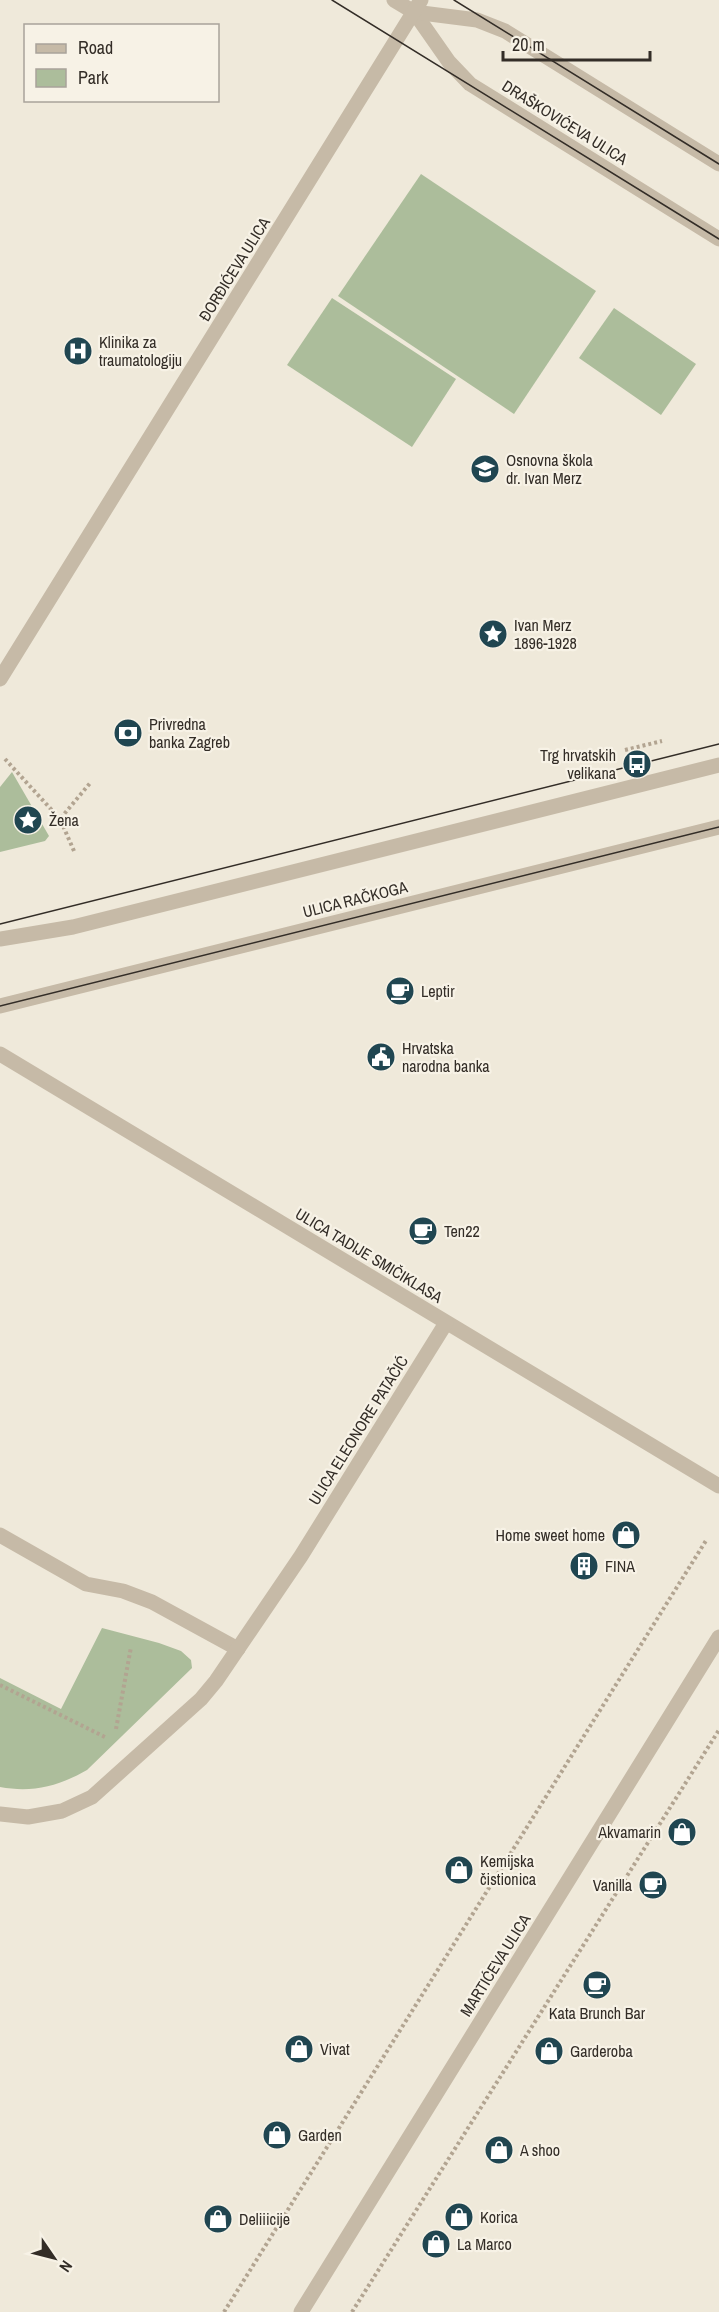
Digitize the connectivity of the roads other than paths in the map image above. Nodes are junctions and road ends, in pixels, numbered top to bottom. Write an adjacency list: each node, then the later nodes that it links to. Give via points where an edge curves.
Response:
1 (394, 0): 2 (street, DRAŠKOVIĆEVA ULICA)
2 (418, 6): 3 (street, DRAŠKOVIĆEVA ULICA, via 477,20 504,31); 4 (street, DRAŠKOVIĆEVA ULICA, via 450,62 470,84); 5 (street, ĐORĐIĆEVA ULICA)
3 (719, 164)
4 (719, 239)
5 (0, 679)
6 (719, 765): 8 (street, via 73,927)
7 (719, 826): 9 (street, ULICA RAČKOGA)
8 (0, 939)
9 (0, 1006)
10 (0, 1054): 11 (street, ULICA TADIJE SMIČIKLASA)
11 (446, 1323): 12 (street, ULICA TADIJE SMIČIKLASA); 15 (street, ULICA ELEONORE PATAČIĆ, via 301,1556)
12 (719, 1486)
13 (0, 1535): 15 (street, via 87,1584 152,1602)
14 (719, 1637): 17 (street, MARTIĆEVA ULICA)
15 (238, 1648): 16 (street, ULICA ELEONORE PATAČIĆ, via 201,1699 92,1797 62,1811 28,1817)
16 (0, 1814)
17 (301, 2312)

